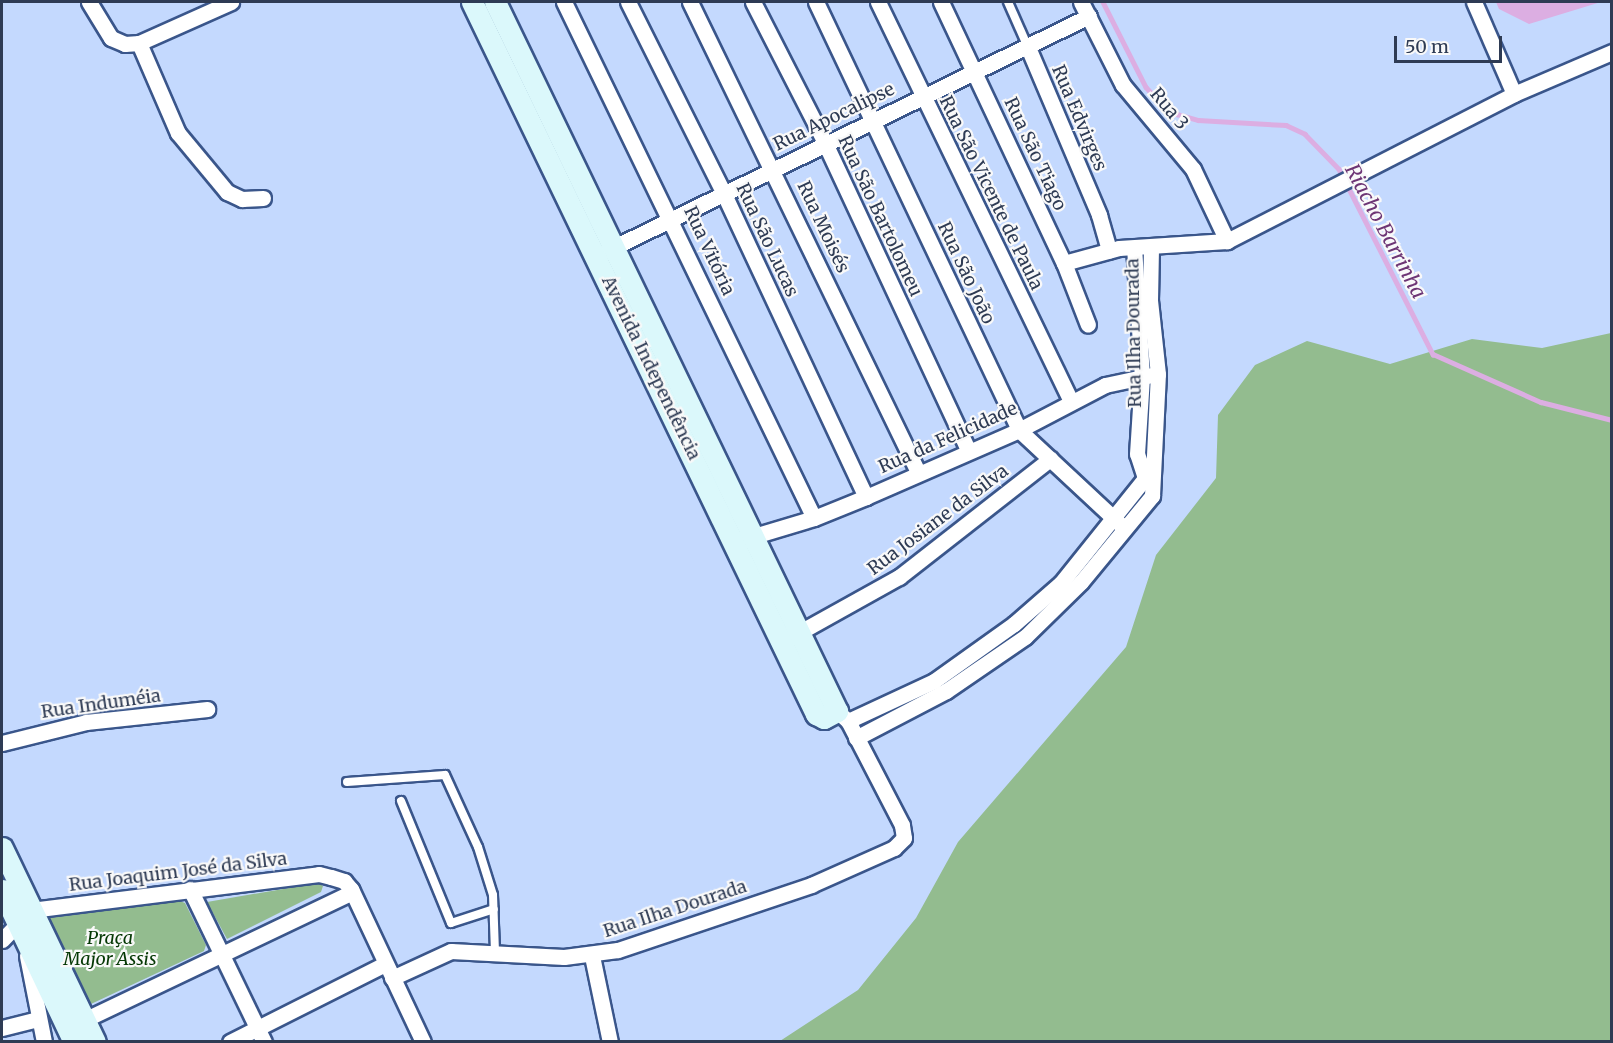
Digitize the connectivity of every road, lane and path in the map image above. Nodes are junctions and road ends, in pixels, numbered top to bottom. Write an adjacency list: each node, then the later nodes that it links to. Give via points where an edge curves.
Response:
1 (89, 2): 16 (street, via 111,38 125,44)
2 (231, 2): 16 (street)
3 (472, 2): 20 (main road, Avenida Independência)
4 (495, 2): 20 (main road, Avenida Independência)
5 (564, 2): 28 (street, Rua Vitória)
6 (628, 2): 26 (street, Rua São Lucas)
7 (690, 2): 25 (street, Rua Moisés)
8 (753, 2): 24 (street, Rua São Bartolomeu)
9 (816, 2): 23 (street, Rua São João)
10 (878, 2): 22 (street, Rua São Vicente de Paula)
11 (940, 2): 19 (street, Rua São Tiago)
12 (1008, 2): 17 (lane, Rua Edvirges)
13 (1082, 2): 15 (street, Rua 3)
14 (1474, 2): 21 (street)
15 (1089, 16): 17 (street, Rua Apocalipse); 29 (street, Rua 3, via 1124,85 1193,169)
16 (139, 43): 27 (street, via 178,133 227,192 242,199)
17 (1027, 45): 19 (street, Rua Apocalipse); 33 (street, Rua Edvirges, via 1099,215)
18 (1611, 52): 21 (street, Rua Ilha Dourada)
19 (975, 70): 22 (street, Rua Apocalipse); 34 (street, Rua São Tiago)
20 (526, 90): 32 (main road, Avenida Independência)
21 (1514, 94): 29 (street, Rua Ilha Dourada)
22 (922, 96): 23 (street, Rua Apocalipse); 37 (street, Rua São Vicente de Paula)
23 (872, 120): 24 (street, Rua Apocalipse); 38 (street, Rua São João)
24 (825, 143): 25 (street, Rua Apocalipse); 39 (street, Rua São Bartolomeu)
25 (773, 168): 26 (street, Rua Apocalipse); 43 (street, Rua Moisés)
26 (723, 192): 28 (street, Rua Apocalipse); 44 (street, Rua São Lucas)
27 (263, 198)
28 (671, 217): 32 (street, Rua Apocalipse); 45 (street, Rua Vitória)
29 (1227, 241): 31 (street, Rua Ilha Dourada)
30 (1134, 249): 31 (street); 33 (street); 36 (street, Rua Ilha Dourada)
31 (1151, 249): 36 (street, Rua Ilha Dourada)
32 (606, 251): 47 (main road, Avenida Independência)
33 (1109, 251): 34 (street)
34 (1064, 263): 35 (street, Rua São Tiago)
35 (1088, 325)
36 (1150, 376): 37 (street, Rua da Felicidade, via 1105,385); 40 (street, Rua Ilha Dourada); 41 (street, Rua Ilha Dourada)
37 (1070, 400): 38 (street, Rua da Felicidade)
38 (1019, 430): 39 (street, Rua da Felicidade); 42 (street, Rua São João)
39 (968, 450): 43 (street, Rua da Felicidade)
40 (1137, 454): 41 (street); 46 (street, Rua Ilha Dourada, via 1145,478)
41 (1153, 458): 46 (street, Rua Ilha Dourada, via 1152,496)
42 (1050, 459): 46 (street, Rua São João); 49 (street, Rua Josiane da Silva, via 899,577)
43 (918, 471): 44 (street, Rua da Felicidade)
44 (866, 497): 45 (street, Rua da Felicidade)
45 (814, 518): 47 (street, Rua da Felicidade)
46 (1120, 524): 48 (street, Rua Ilha Dourada); 50 (street, Rua Ilha Dourada, via 1081,582)
47 (744, 539): 49 (main road, Avenida Independência)
48 (1014, 624): 50 (street); 51 (street, Rua Ilha Dourada, via 934,681)
49 (791, 637): 53 (main road, Avenida Independência, via 816,714 824,718)
50 (1025, 638): 54 (street, Rua Ilha Dourada)
51 (894, 702): 53 (street, Rua Ilha Dourada); 54 (street)
52 (207, 709): 56 (street, Rua Induméia, via 86,722)
53 (842, 716): 55 (street)
54 (902, 716): 55 (street, Rua Ilha Dourada)
55 (856, 738): 68 (street, Rua Ilha Dourada, via 902,825 904,838 894,848 812,885)
56 (2, 743)
57 (346, 782): 63 (lane, via 445,775 478,847)
58 (401, 801): 63 (lane, via 451,923)
59 (2, 848): 64 (main road)
60 (350, 888): 61 (street, Rua Joaquim José da Silva, via 319,874); 67 (street); 69 (street)
61 (190, 889): 64 (street, Rua Joaquim José da Silva); 67 (street)
62 (2, 890): 64 (main road)
63 (494, 909): 66 (lane)
64 (24, 924): 65 (street); 70 (street); 71 (main road); 75 (main road)
65 (2, 940)
66 (495, 952): 68 (street, Rua Ilha Dourada); 69 (street, Rua Ilha Dourada, via 451,951)
67 (222, 954): 71 (street); 73 (street)
68 (592, 956): 79 (street)
69 (388, 971): 73 (street, Rua Ilha Dourada); 78 (street)
70 (39, 1019): 72 (street); 74 (street)
71 (84, 1020): 76 (main road)
72 (2, 1028)
73 (260, 1035): 77 (street, Rua Ilha Dourada)
74 (44, 1041)
75 (74, 1041)
76 (95, 1041)
77 (231, 1041)
78 (422, 1041)
79 (610, 1041)

